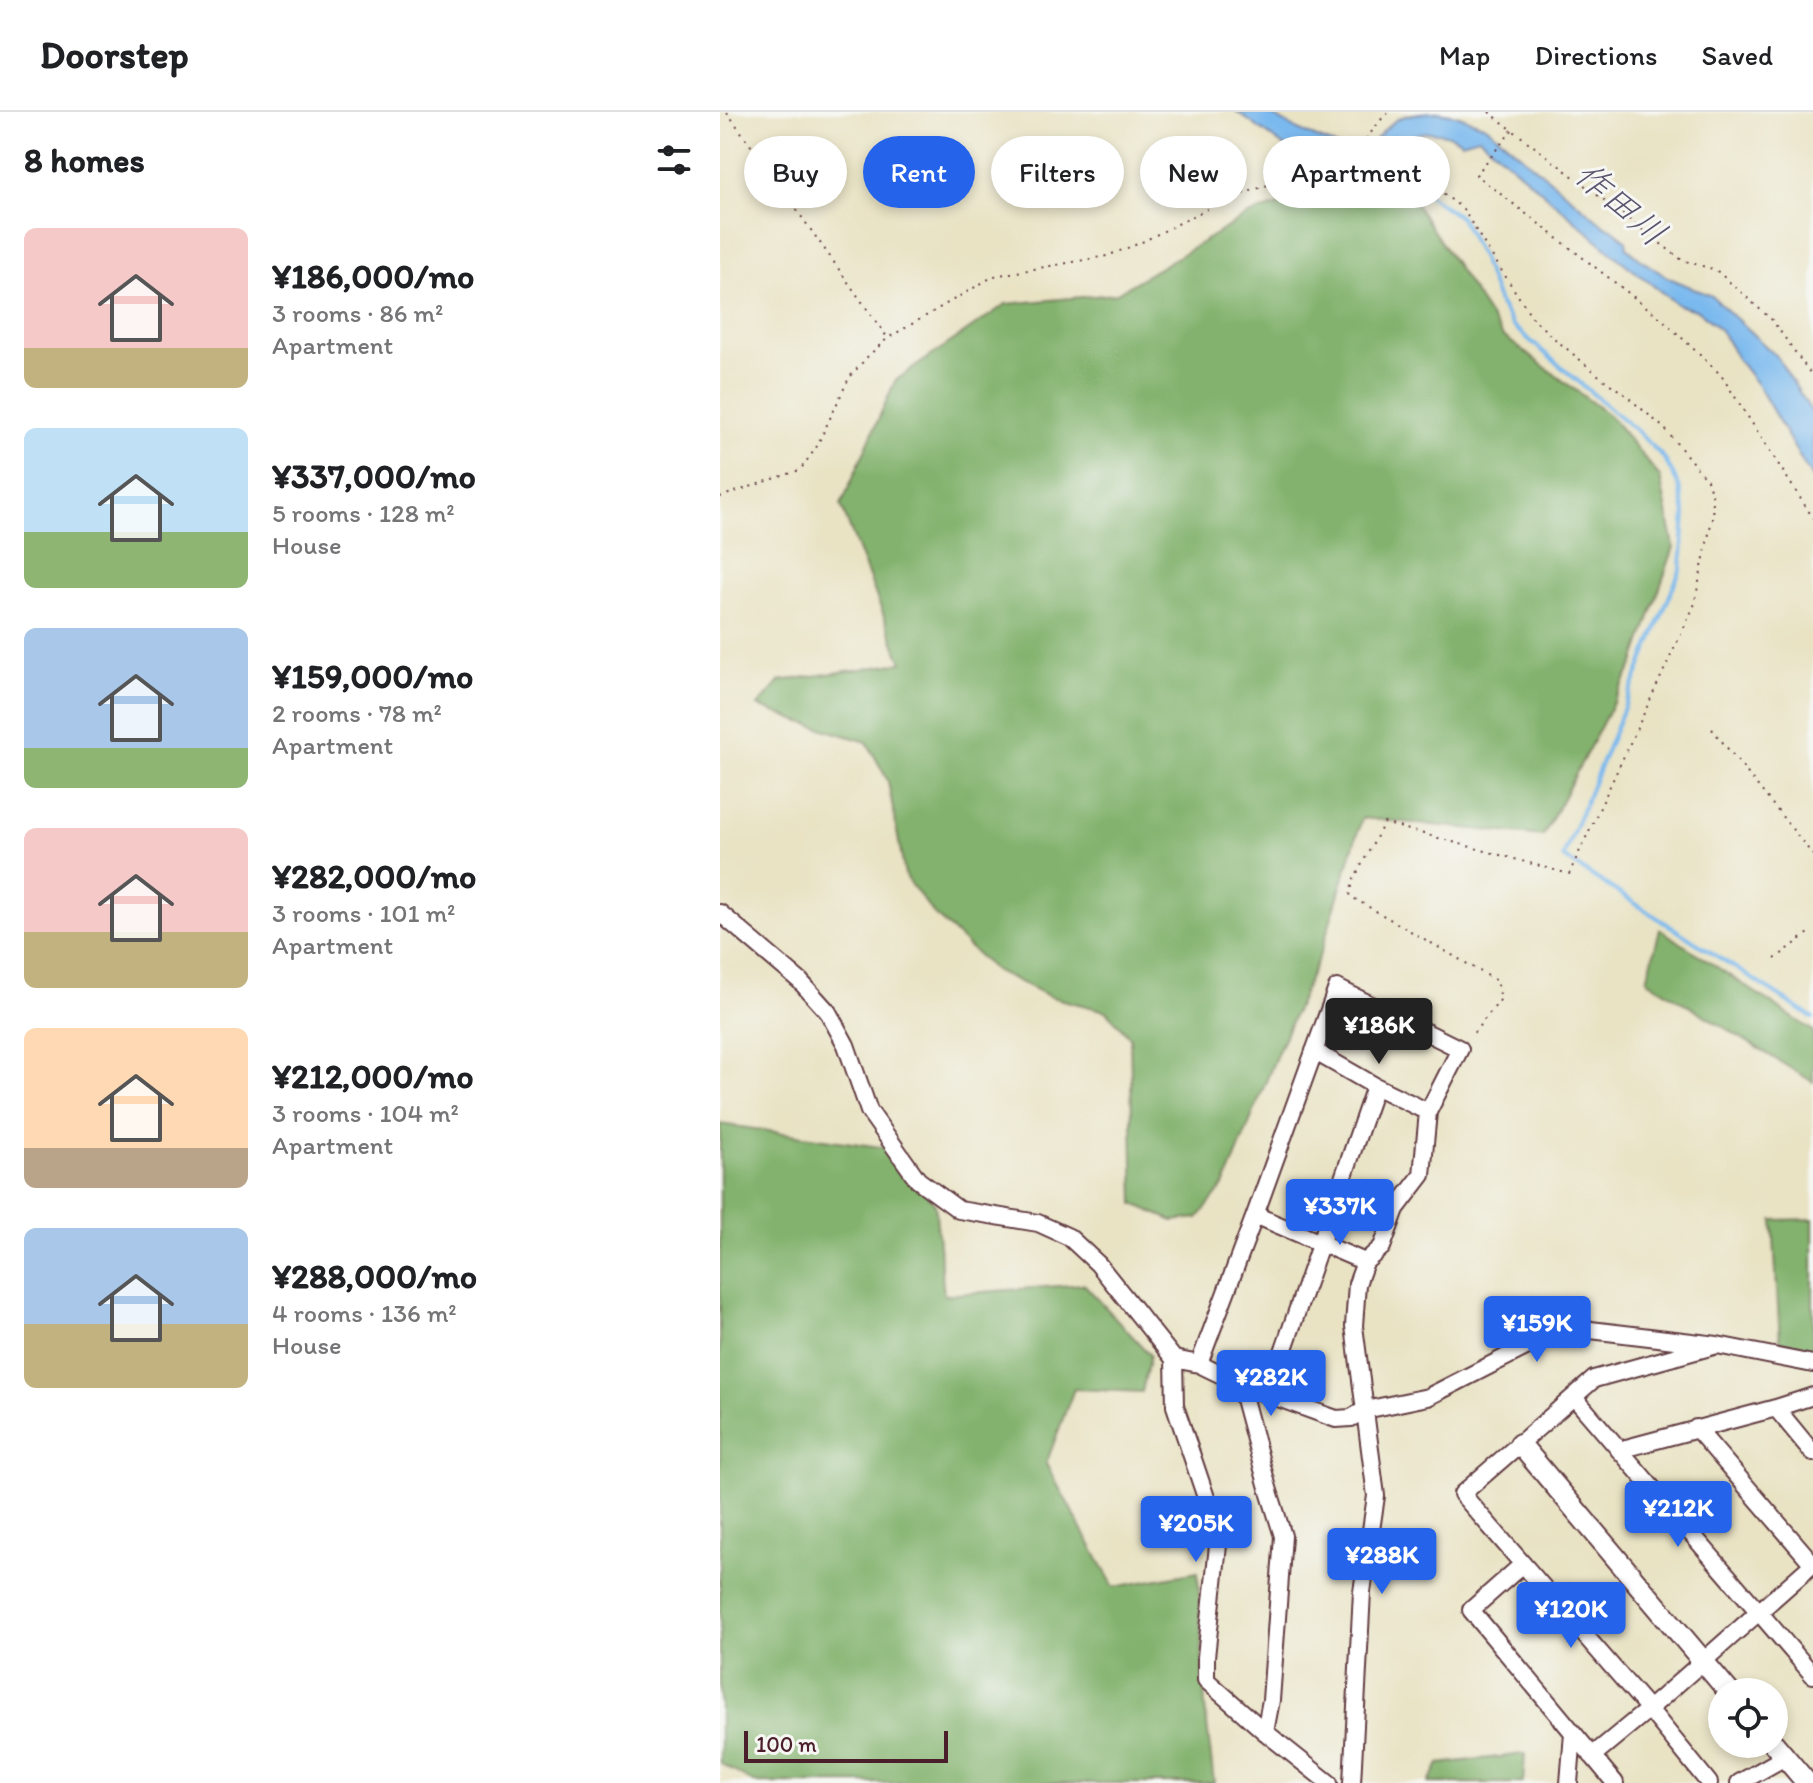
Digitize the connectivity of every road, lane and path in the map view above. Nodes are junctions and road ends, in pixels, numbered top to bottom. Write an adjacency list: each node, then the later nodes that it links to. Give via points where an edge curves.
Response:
1 (727, 112): 8 (path)
2 (1390, 112): 5 (path)
3 (1489, 112): 4 (path)
4 (1512, 130): 9 (path, via 1682,260 1716,270 1772,320); 11 (path, via 1476,175 1662,319 1721,375)
5 (1369, 136)
6 (1263, 186): 8 (path, via 1107,256 994,276)
7 (1450, 199): 17 (path, via 1463,209 1532,317 1664,428 1707,480 1713,498 1694,606 1569,874 1384,823 1353,881 1350,896 1497,981 1501,999)
8 (888, 338): 10 (path, via 849,378 800,470)
9 (1813, 377)
10 (720, 497)
11 (1813, 518)
12 (1712, 729): 13 (path)
13 (1813, 855)
14 (720, 913): 25 (street, via 828,1012 846,1045 869,1111 918,1180 959,1210 1038,1223 1069,1237 1098,1264)
15 (1813, 930): 16 (path)
16 (1775, 959)
17 (1460, 1049): 18 (street, via 1337,988); 20 (street)
18 (1314, 1051): 19 (street); 21 (street)
19 (1375, 1086): 20 (street); 22 (street)
20 (1428, 1112): 23 (street, via 1422,1175 1396,1209 1382,1247)
21 (1255, 1215): 22 (street); 26 (street)
22 (1321, 1242): 23 (street); 29 (street)
23 (1365, 1262): 33 (street, via 1357,1284 1354,1326)
24 (1717, 1345): 27 (street); 31 (street, via 1594,1379); 33 (street, via 1565,1327 1428,1397)
25 (1174, 1359): 26 (street); 45 (street, via 1175,1406 1219,1536 1206,1680)
26 (1199, 1364): 28 (street)
27 (1813, 1364)
28 (1240, 1384): 29 (street); 45 (street, via 1283,1536)
29 (1268, 1395): 33 (street, via 1336,1419)
30 (1813, 1396): 32 (street)
31 (1574, 1397): 35 (street); 36 (street)
32 (1776, 1408): 34 (street); 37 (street)
33 (1365, 1410): 52 (street, via 1376,1496 1362,1592)
34 (1696, 1428): 36 (street); 39 (street)
35 (1520, 1444): 38 (street, via 1462,1494); 41 (street)
36 (1619, 1450): 40 (street)
37 (1813, 1453)
38 (1523, 1564): 44 (street); 46 (street, via 1471,1610)
39 (1813, 1564): 40 (street)
40 (1758, 1612): 41 (street); 42 (street)
41 (1703, 1662): 43 (street); 44 (street)
42 (1813, 1675)
43 (1717, 1678)
44 (1649, 1709): 47 (street); 54 (street)
45 (1265, 1732): 51 (street)
46 (1573, 1733): 47 (street); 53 (street)
47 (1592, 1756): 50 (street)
48 (1770, 1758): 55 (street)
49 (1785, 1758): 56 (street)
50 (1609, 1781)
51 (1329, 1783)
52 (1352, 1783)
53 (1569, 1783)
54 (1709, 1783)
55 (1739, 1783)
56 (1807, 1783)

